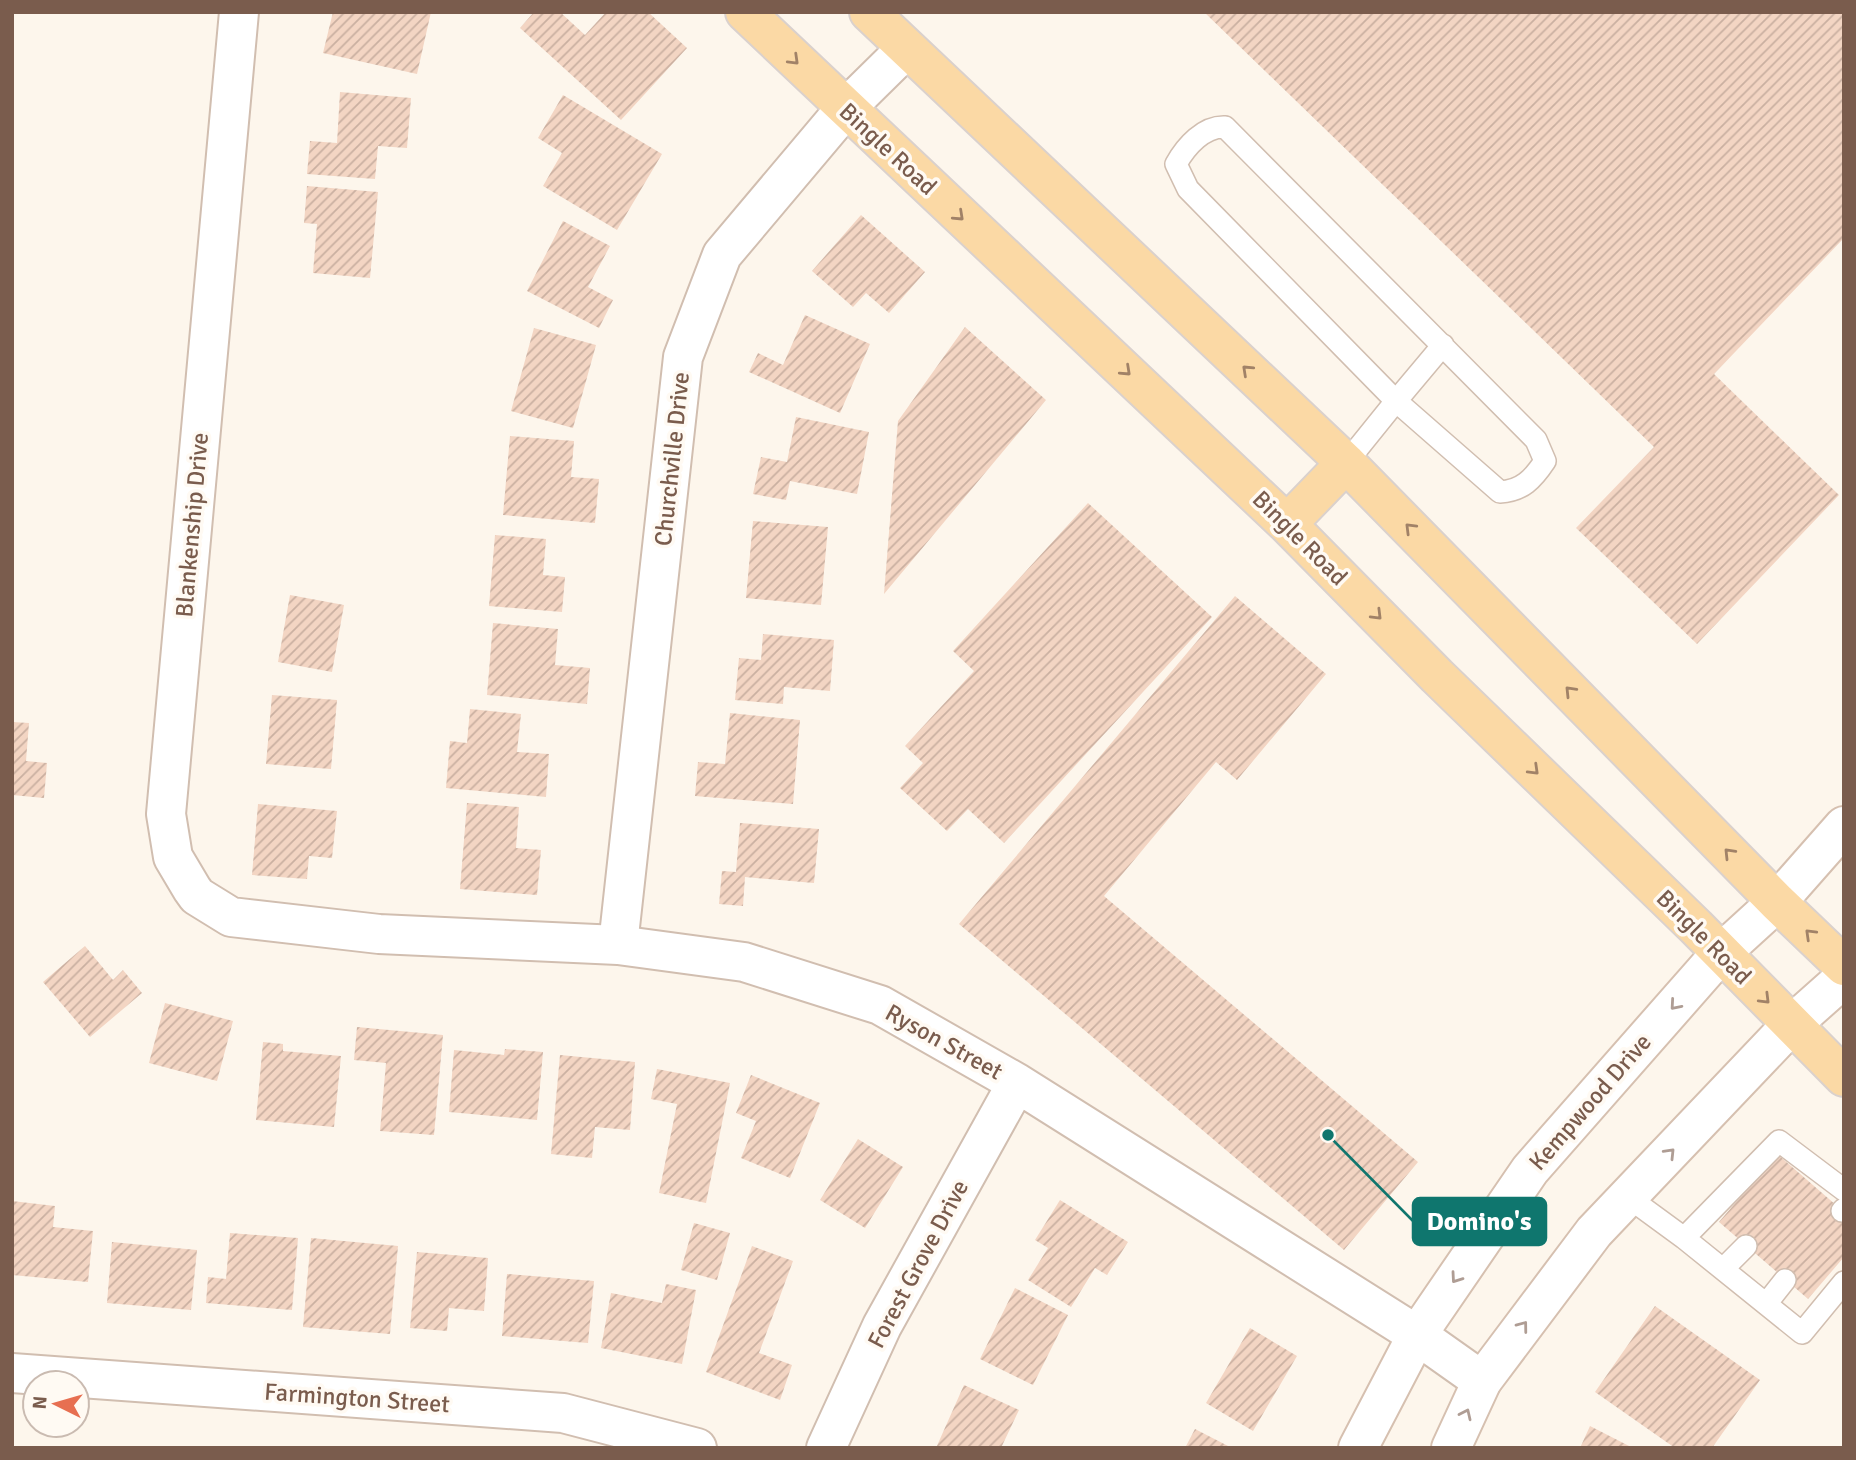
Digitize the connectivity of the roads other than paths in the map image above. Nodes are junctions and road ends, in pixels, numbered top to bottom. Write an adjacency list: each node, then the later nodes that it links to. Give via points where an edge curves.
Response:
1 (239, 12): 12 (street, Blankenship Drive, via 166,814 173,857 197,896 231,917)
2 (745, 12): 5 (main road, Bingle Road, one-way to 5)
3 (869, 12): 4 (main road)
4 (906, 49): 5 (street, Churchville Drive); 8 (main road, one-way to 4)
5 (845, 109): 9 (main road, Bingle Road, one-way to 9); 13 (street, Churchville Drive, via 722,255 683,356)
6 (1443, 345): 7 (lane); 7 (lane, via 1536,440 1545,461 1534,478 1514,491 1500,492); 7 (lane, via 1225,127 1214,126 1186,147 1177,164 1188,189)
7 (1396, 401): 8 (lane)
8 (1346, 463): 9 (main road); 11 (main road, one-way to 8)
9 (1287, 524): 14 (main road, Bingle Road, one-way to 14)
10 (1844, 825): 11 (street, Kempwood Drive)
11 (1777, 902): 14 (street, Kempwood Drive); 15 (main road, one-way to 11)
12 (326, 928): 13 (street, Ryson Street)
13 (618, 945): 19 (street, Ryson Street, via 744,962 880,1005)
14 (1720, 954): 17 (main road, Bingle Road, one-way to 17); 28 (street, Kempwood Drive, one-way to 28, via 1530,1170)
15 (1844, 966)
16 (1844, 978): 17 (street)
17 (1791, 1025): 18 (main road, Bingle Road); 20 (street, one-way to 17)
18 (1844, 1077)
19 (1017, 1083): 28 (street, Ryson Street); 32 (street, Forest Grove Drive, via 882,1326)
20 (1628, 1197): 22 (lane); 30 (street, one-way to 20, via 1594,1232)
21 (1843, 1203): 22 (lane, via 1779,1141)
22 (1684, 1238): 24 (lane)
23 (1746, 1246): 24 (lane)
24 (1723, 1269): 27 (lane)
25 (1785, 1280): 27 (lane)
26 (1844, 1282): 27 (lane, via 1802,1334)
27 (1766, 1304)
28 (1417, 1335): 30 (street, Ryson Street); 33 (street, Kempwood Drive)
29 (12, 1373): 31 (street, Farmington Street, via 564,1413)
30 (1482, 1381): 34 (street, one-way to 30)
31 (697, 1448)
32 (826, 1448)
33 (1358, 1448)
34 (1451, 1448)

